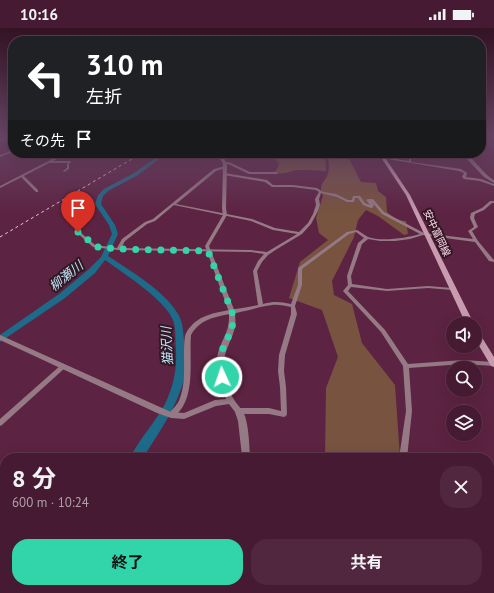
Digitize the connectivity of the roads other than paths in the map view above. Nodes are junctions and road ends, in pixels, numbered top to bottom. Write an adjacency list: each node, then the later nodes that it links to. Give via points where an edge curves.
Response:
1 (223, 161): 7 (street)
2 (385, 161): 21 (main road, 安中富岡線, via 408,195)
3 (407, 161): 6 (street)
4 (474, 161): 12 (street, via 484,176)
5 (49, 162): 8 (street, via 70,162); 11 (street)
6 (410, 162): 12 (street, via 460,170 466,173 465,178)
7 (225, 165): 9 (street, via 228,162 249,173); 10 (street); 17 (street)
8 (64, 170)
9 (277, 173)
10 (224, 174): 15 (street, via 266,181 272,186 299,186 317,189); 18 (street)
11 (22, 176): 13 (street); 14 (street)
12 (494, 184)
13 (0, 187)
14 (37, 191)
15 (320, 192): 20 (street, via 314,218); 21 (street, via 348,201 359,197 364,204 371,207 368,200 372,200 384,213)
16 (494, 202): 23 (street, via 473,213 472,218 476,227 470,231)
17 (173, 204): 18 (street); 24 (street, via 123,240)
18 (225, 215): 20 (street, via 252,220 274,229); 25 (street, via 207,246)
19 (78, 232): 24 (street, via 94,246)
20 (301, 233): 26 (street)
21 (425, 234): 22 (street, via 380,240); 23 (street); 29 (main road, 安中富岡線)
22 (367, 238): 28 (street, via 360,243 349,276); 31 (street, via 357,231 348,233 316,258 301,266 300,285)
23 (476, 241): 27 (street)
24 (116, 249): 25 (street)
25 (208, 251): 26 (street); 32 (street)
26 (267, 253): 30 (street, via 255,271)
27 (494, 261)
28 (350, 285): 29 (street, via 387,290 428,287); 37 (street, via 346,291 348,296 370,315)
29 (452, 289): 33 (main road, 安中富岡線)
30 (261, 306): 31 (street, via 278,303); 32 (street)
31 (293, 306): 40 (street, via 294,314 282,355 284,414 269,411)
32 (232, 312): 39 (street, via 232,331 222,352 220,364); 41 (street, via 209,317 190,330 183,397 180,406)
33 (466, 317)
34 (4, 339): 38 (street)
35 (482, 344): 36 (main road)
36 (494, 364): 37 (street, via 463,362)
37 (406, 366): 44 (street, via 409,410)
38 (63, 367): 41 (street); 42 (street)
39 (231, 401): 40 (street); 41 (street, via 215,403 184,416)
40 (238, 411): 43 (street)
41 (166, 413)
42 (0, 423)
43 (246, 453)
44 (404, 453)

